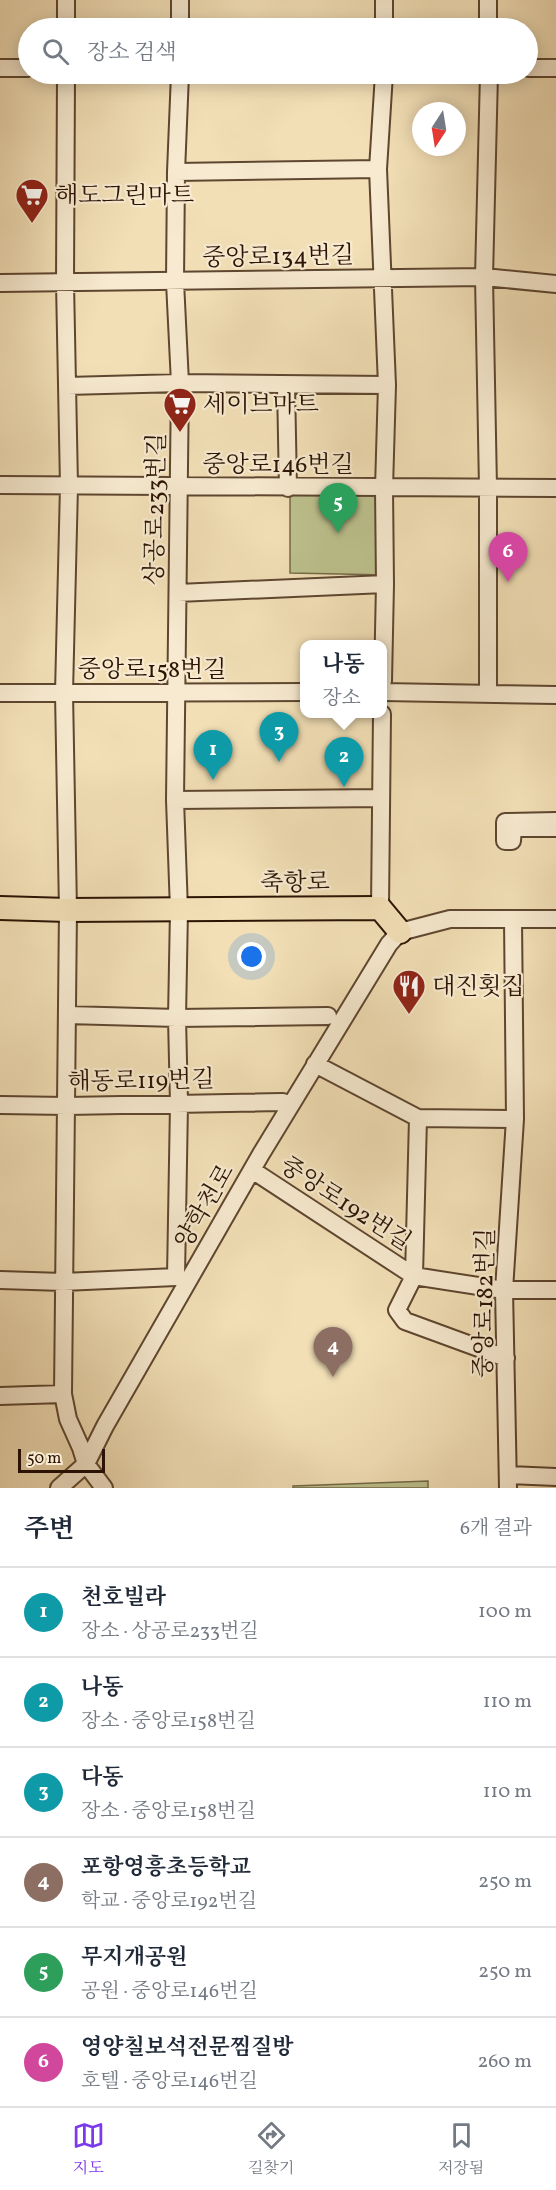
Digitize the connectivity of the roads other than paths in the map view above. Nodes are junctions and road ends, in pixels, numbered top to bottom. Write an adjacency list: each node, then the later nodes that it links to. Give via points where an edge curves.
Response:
1 (66, 0): 5 (street)
2 (180, 0): 6 (street)
3 (384, 0): 7 (street)
4 (488, 0): 8 (street)
5 (66, 18)
6 (180, 18)
7 (384, 18)
8 (488, 18)
9 (0, 68): 10 (street)
10 (18, 68)
11 (538, 68): 12 (street)
12 (556, 68)
13 (66, 84): 23 (street)
14 (180, 84): 18 (street, 상공로233번길)
15 (383, 84): 17 (street)
16 (489, 84): 20 (street)
17 (378, 169): 18 (street); 19 (street)
18 (176, 172): 21 (street, 상공로233번길)
19 (381, 278): 20 (street, 중앙로134번길); 21 (street, 중앙로134번길); 27 (street)
20 (484, 278): 24 (street, 중앙로134번길); 34 (street)
21 (175, 282): 23 (street, 중앙로134번길); 25 (street, 상공로233번길)
22 (0, 284): 23 (street, 중앙로134번길)
23 (65, 284): 28 (street)
24 (556, 284)
25 (180, 383): 26 (street); 28 (street); 31 (street, 상공로233번길)
26 (286, 385): 27 (street); 32 (street)
27 (387, 385): 33 (street)
28 (67, 386): 30 (street)
29 (0, 485): 30 (street, 중앙로146번길)
30 (69, 486): 31 (street, 중앙로146번길); 42 (street)
31 (180, 487): 32 (street, 중앙로146번길); 37 (street, 상공로233번길)
32 (288, 488): 33 (street, 중앙로146번길)
33 (384, 488): 34 (street, 중앙로146번길); 36 (street)
34 (488, 488): 35 (street, 중앙로146번길); 44 (street)
35 (556, 488)
36 (385, 584): 37 (street); 38 (street)
37 (178, 593): 43 (street, 상공로233번길)
38 (384, 640)
39 (300, 692): 43 (street, 중앙로158번길)
40 (387, 692): 44 (street)
41 (0, 693): 42 (street, 중앙로158번길)
42 (64, 693): 43 (street, 중앙로158번길); 53 (street)
43 (176, 693): 48 (street, 상공로233번길)
44 (488, 694): 45 (street)
45 (556, 695)
46 (382, 718): 47 (street)
47 (381, 798): 48 (street); 52 (street)
48 (175, 800): 54 (street, 상공로233번길)
49 (556, 822): 50 (street, via 505,822 505,841 512,841 513,828)
50 (556, 828)
51 (0, 908): 53 (main road, 축항로)
52 (380, 908): 54 (main road, 축항로); 57 (main road)
53 (68, 910): 54 (main road, 축항로); 58 (street)
54 (179, 910): 60 (street)
55 (513, 919): 56 (street); 57 (street, via 450,919); 67 (street, 중앙로182번길)
56 (556, 919)
57 (395, 938): 61 (street, 양학천로)
58 (67, 1015): 60 (street); 65 (street)
59 (328, 1016): 60 (street)
60 (177, 1018): 63 (street)
61 (315, 1064): 66 (street); 68 (street, 양학천로)
62 (283, 1102): 63 (street, 해동로119번길)
63 (179, 1104): 65 (street, 해동로119번길); 71 (street, 양학천로, via 176,1277)
64 (0, 1105): 65 (street, 해동로119번길)
65 (67, 1106): 71 (street)
66 (418, 1118): 67 (street); 69 (street, 중앙로192번길)
67 (515, 1119): 72 (street, 중앙로182번길)
68 (252, 1170): 69 (street, 중앙로192번길); 77 (street, 양학천로, via 105,1426)
69 (414, 1276): 72 (street, 중앙로192번길); 74 (street, 중앙로192번길, via 397,1310 405,1321)
70 (0, 1280): 71 (street)
71 (63, 1282): 75 (street)
72 (504, 1290): 73 (street, 중앙로192번길); 74 (street, 중앙로182번길)
73 (556, 1290)
74 (506, 1358): 79 (street, 중앙로182번길)
75 (63, 1394): 76 (street); 77 (street)
76 (0, 1396)
77 (83, 1456): 80 (street, 양학천로); 81 (street)
78 (556, 1477): 79 (street)
79 (509, 1481)
80 (59, 1488)
81 (104, 1488)

